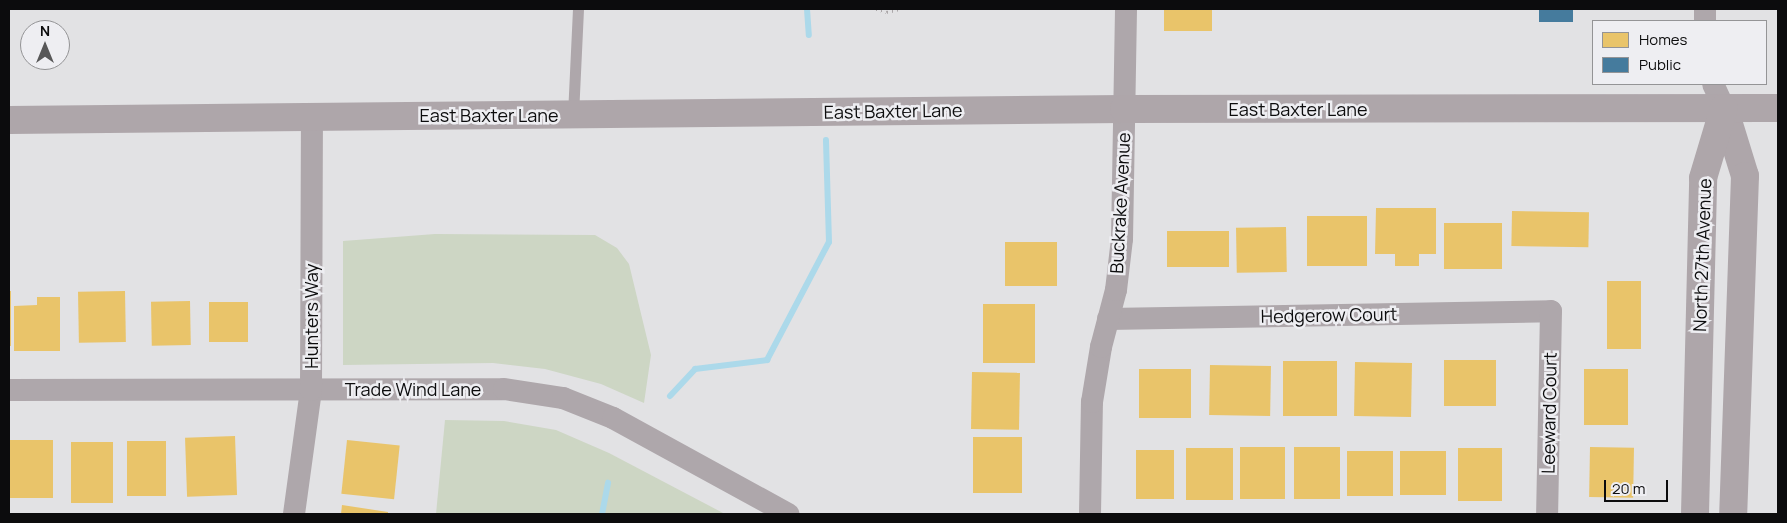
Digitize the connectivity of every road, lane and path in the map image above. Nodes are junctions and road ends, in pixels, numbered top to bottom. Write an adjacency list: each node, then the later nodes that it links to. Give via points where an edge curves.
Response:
1 (578, 9): 8 (lane)
2 (876, 9): 3 (path, via 887,12)
3 (900, 9)
4 (1126, 9): 7 (street, Buckrake Avenue)
5 (1718, 96): 6 (main road, East Baxter Lane); 7 (main road, East Baxter Lane); 19 (main road, North 27th Avenue, via 1702,178); 20 (main road, via 1745,176)
6 (1778, 108)
7 (1124, 109): 8 (main road, East Baxter Lane); 12 (street, Buckrake Avenue, via 1122,239)
8 (573, 115): 9 (main road, East Baxter Lane)
9 (312, 116): 10 (main road, East Baxter Lane); 14 (street, Hunters Way)
10 (9, 120)
11 (1551, 311): 12 (street, Hedgerow Court); 18 (street, Leeward Court)
12 (1108, 318): 17 (street, Buckrake Avenue, via 1092,402)
13 (9, 390): 14 (street, Trade Wind Lane)
14 (311, 390): 15 (street, Hunters Way); 16 (street, Trade Wind Lane, via 504,389 563,398 613,418)
15 (294, 514)
16 (788, 514)
17 (1090, 514)
18 (1547, 514)
19 (1695, 514)
20 (1733, 514)

